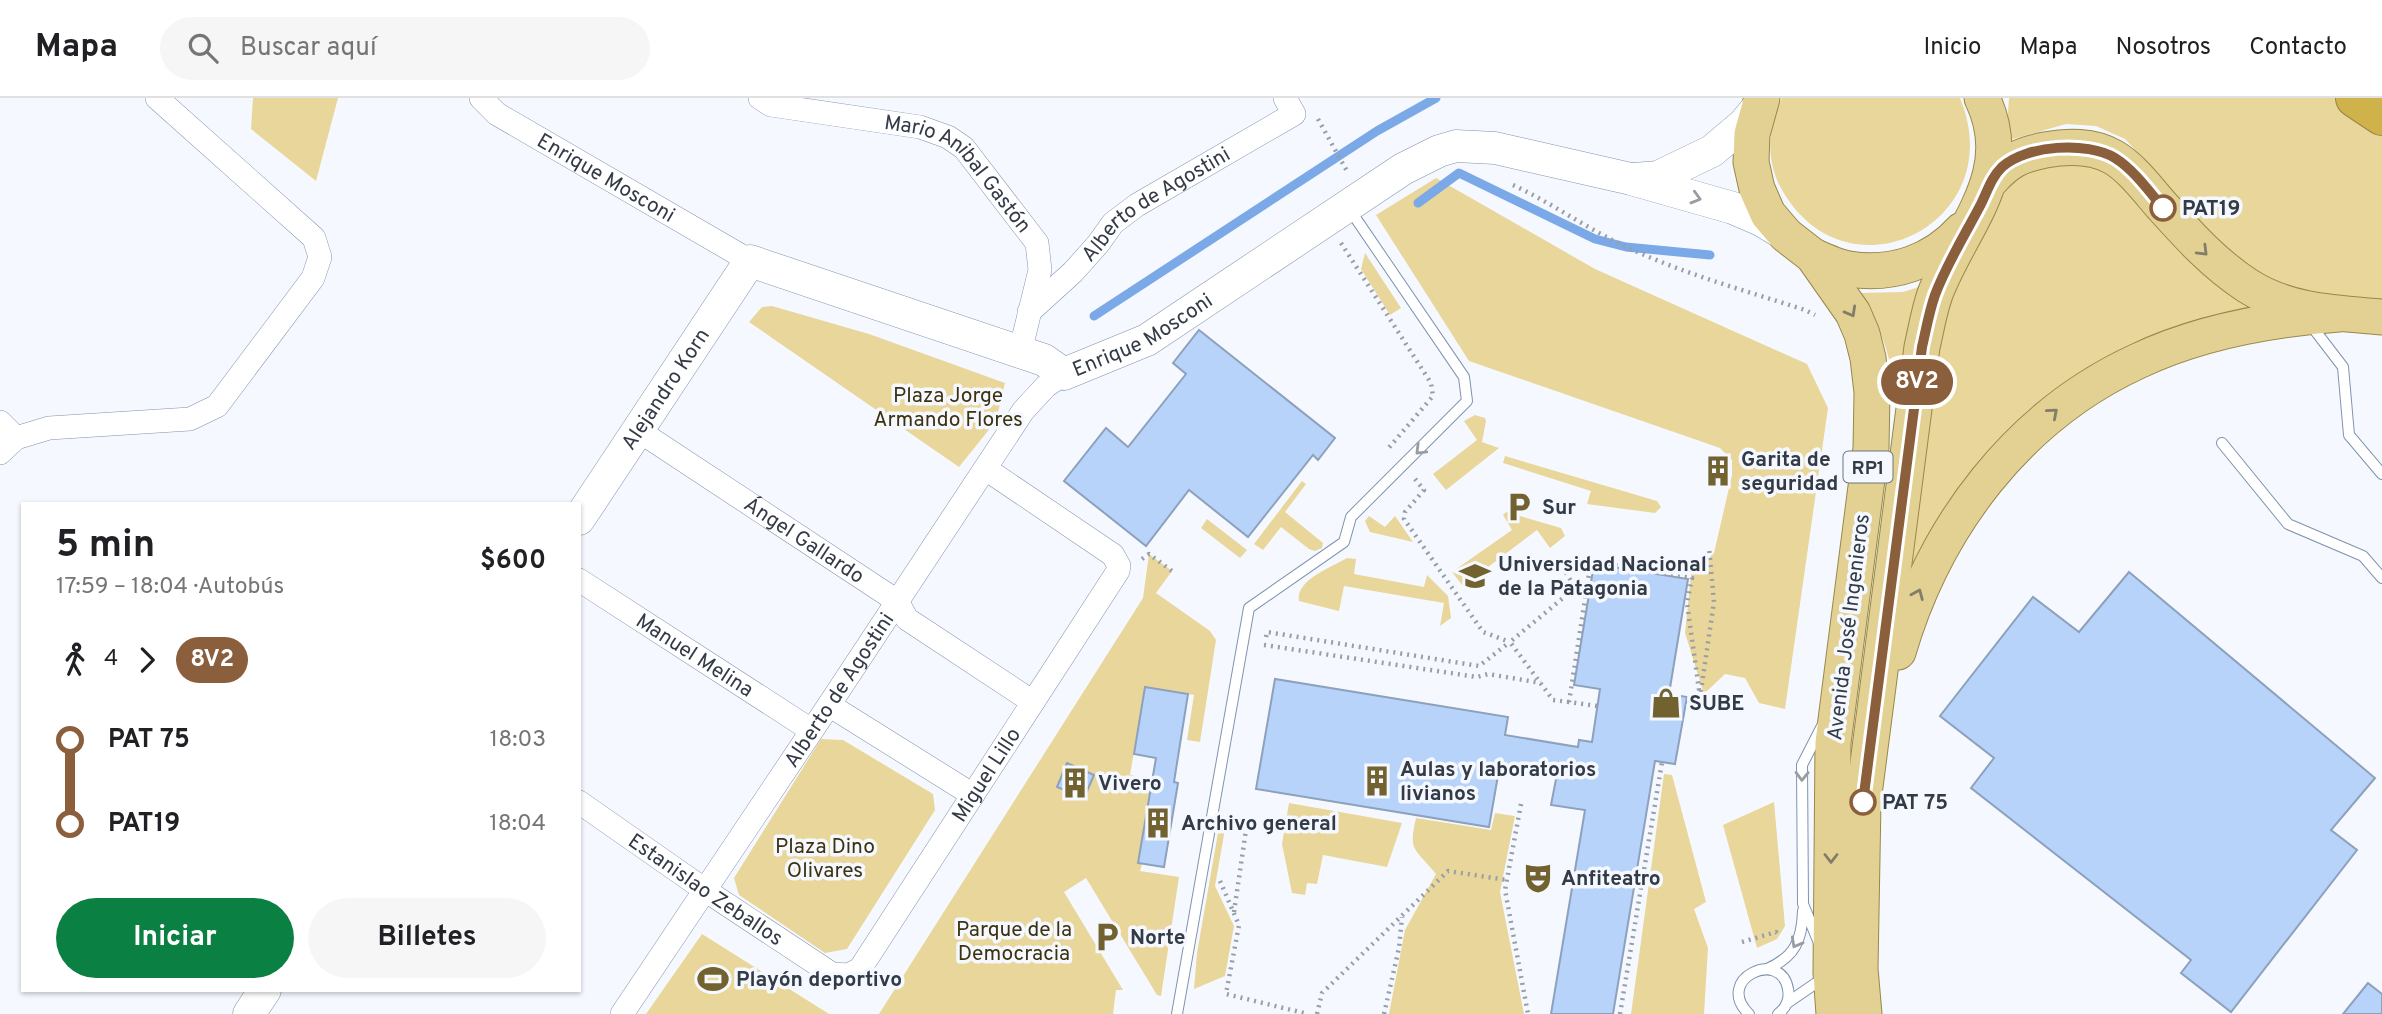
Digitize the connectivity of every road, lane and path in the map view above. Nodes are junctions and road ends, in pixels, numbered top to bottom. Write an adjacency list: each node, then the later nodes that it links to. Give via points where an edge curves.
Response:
1 (157, 98): 25 (street, via 314,239 320,257 313,278 217,406 190,419 50,428)
2 (760, 98): 17 (street, Mario Anibal Gastón, via 772,105 920,127 964,148 1037,243 1040,270)
3 (2355, 98): 8 (highway)
4 (1987, 102): 11 (main road, Avenida José Ingenieros / RP1, via 1994,134)
5 (1760, 103): 10 (street, Enrique Mosconi, via 1744,124 1712,151 1658,177); 15 (main road, Avenida José Ingenieros / RP1, via 1751,162 1757,189 1768,214)
6 (489, 106): 16 (street, Enrique Mosconi)
7 (1290, 106): 17 (street, Alberto de Agostini, via 1113,223 1073,272)
8 (2382, 116)
9 (1320, 125): 13 (path, via 1350,176)
10 (1631, 179): 13 (street, Enrique Mosconi, via 1495,148 1456,146); 15 (street, Enrique Mosconi, one-way to 15, via 1733,208 1761,220)
11 (1991, 180): 14 (main road, Avenida José Ingenieros / RP1); 18 (main road, one-way to 18, via 2004,165 2028,154 2078,147 2104,153 2123,164 2223,269 2283,304)
12 (1507, 182): 19 (path, via 1630,249)
13 (1338, 202): 23 (street, Enrique Mosconi, via 1147,340); 27 (path, via 1431,383 1433,396 1385,452); 27 (lane, one-way to 27, via 1464,377 1467,401)
14 (1973, 219): 15 (main road, Avenida José Ingenieros / RP1, via 1948,245 1917,263 1882,271 1846,269); 52 (main road, Avenida José Ingenieros / RP1, via 1935,295 1922,347)
15 (1799, 246): 44 (main road, Avenida José Ingenieros / RP1, one-way to 44, via 1841,294 1862,334 1872,392 1871,447)
16 (750, 261): 22 (street, Enrique Mosconi); 24 (street, Alejandro Korn)
17 (1030, 313): 22 (street, Mario Anibal Gastón)
18 (2339, 314): 20 (main road); 21 (main road)
19 (1817, 316)
20 (2304, 317): 29 (lane, via 2343,367 2349,435); 52 (main road, one-way to 20, via 1891,676 1919,591 1973,496 2005,456 2059,407 2137,361 2203,337)
21 (2382, 317)
22 (1020, 352): 23 (street, Enrique Mosconi, via 1044,360)
23 (1064, 374): 28 (street, Alberto de Agostini, via 1023,411)
24 (639, 431): 30 (street, Alejandro Korn); 37 (street, Ángel Gallardo)
25 (5, 438)
26 (2222, 443): 35 (lane, via 2288,524 2363,556)
27 (1402, 468): 38 (path, via 1424,490 1404,519 1483,632); 70 (lane, via 1351,517 1344,542 1249,608)
28 (986, 469): 37 (street, Alberto de Agostini); 45 (street, Miguel Lillo, via 1113,555 1119,566)
29 (2382, 474)
30 (581, 516)
31 (1709, 548): 33 (path, via 1714,602 1699,697 1687,603 1692,578)
32 (1149, 555): 34 (path)
33 (1591, 561): 38 (path, via 1580,559 1565,571 1575,588); 46 (path)
34 (1172, 571)
35 (2382, 578)
36 (581, 581): 49 (street, Manuel Melina)
37 (897, 601): 45 (street, Ángel Gallardo, via 907,619); 47 (street, Alberto de Agostini)
38 (1510, 642): 41 (path); 43 (path)
39 (1258, 644): 40 (path)
40 (1264, 645): 41 (path, via 1267,632); 42 (path, via 1477,677)
41 (1479, 666): 42 (path)
42 (1488, 674): 43 (path)
43 (1541, 683): 46 (path, via 1553,699)
44 (1840, 692): 59 (lane, one-way to 59, via 1802,765); 63 (main road, Avenida José Ingenieros / RP1, one-way to 63, via 1831,800)
45 (1033, 702): 51 (street, Miguel Lillo)
46 (1569, 702): 48 (path)
47 (830, 705): 49 (street, Alberto de Agostini); 51 (street)
48 (1598, 706)
49 (811, 730): 58 (street, Alberto de Agostini)
50 (1662, 762): 75 (path)
51 (973, 795): 64 (street, Miguel Lillo, via 866,961 855,972)
52 (1863, 802): 63 (main road, Avenida José Ingenieros / RP1)
53 (581, 803): 58 (street, Estanislao Zeballos)
54 (1521, 804): 57 (path)
55 (1248, 816): 60 (path)
56 (1216, 870): 60 (path)
57 (1507, 880): 61 (path, via 1448,871); 74 (path, via 1505,890)
58 (705, 890): 64 (street, Estanislao Zeballos); 69 (street, Alberto de Agostini)
59 (1803, 904): 62 (lane, one-way to 62, via 1800,941 1779,964); 63 (lane)
60 (1234, 913): 71 (path, via 1239,925 1226,994)
61 (1402, 916): 72 (path, via 1322,993); 73 (path)
62 (1767, 969): 66 (lane, via 1786,981 1789,991); 67 (lane, via 1752,973 1740,985)
63 (1845, 971): 66 (lane); 76 (main road, Avenida José Ingenieros / RP1); 77 (main road, Avenida José Ingenieros / RP1)
64 (832, 974)
65 (264, 992): 68 (street)
66 (1782, 1011)
67 (1744, 1012)
68 (249, 1014)
69 (622, 1014)
70 (1177, 1014)
71 (1308, 1014)
72 (1317, 1014)
73 (1384, 1014)
74 (1528, 1014)
75 (1620, 1014)
76 (1834, 1014)
77 (1864, 1014)

